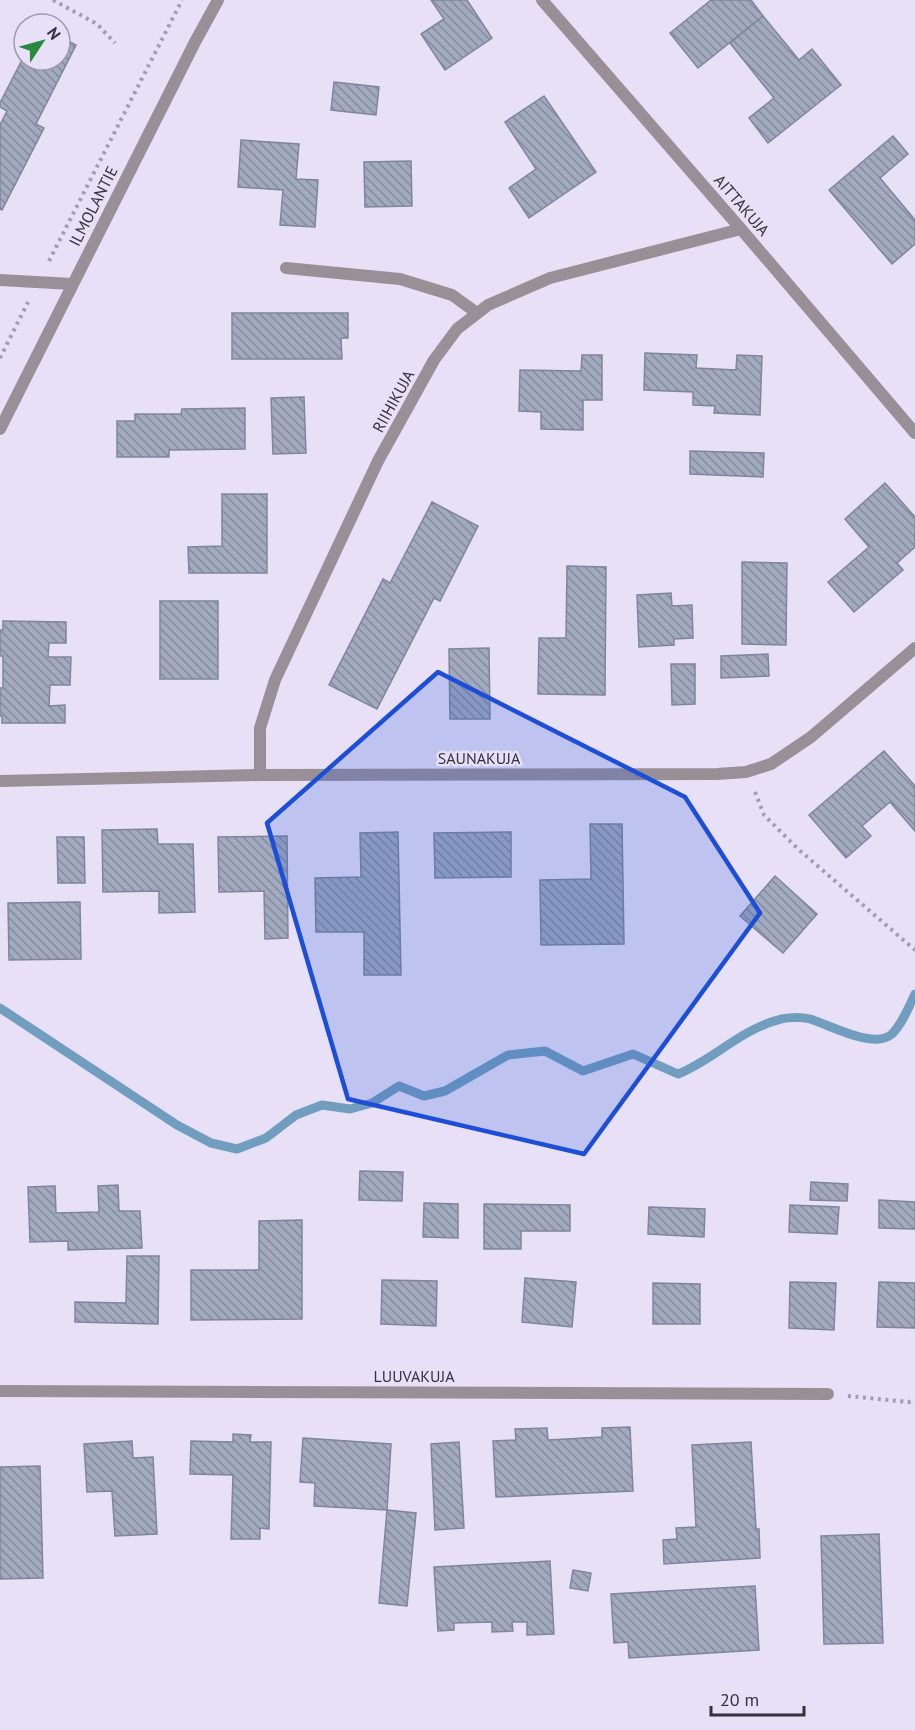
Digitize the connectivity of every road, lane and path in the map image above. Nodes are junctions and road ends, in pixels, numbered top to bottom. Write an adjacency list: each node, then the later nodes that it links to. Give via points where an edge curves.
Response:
1 (53, 0): 5 (path, via 97,24)
2 (182, 0): 9 (path)
3 (218, 0): 10 (street, ILMOLANTIE)
4 (542, 0): 6 (street, AITTAKUJA)
5 (115, 43)
6 (741, 229): 11 (street, RIIHIKUJA, via 549,278 488,305); 14 (street, AITTAKUJA)
7 (286, 268): 11 (street, via 400,279 452,295)
8 (0, 280): 9 (street)
9 (38, 281): 10 (street); 12 (path)
10 (72, 284): 13 (street, ILMOLANTIE)
11 (477, 314): 17 (street, RIIHIKUJA, via 457,329 434,360 368,482 275,680 260,728)
12 (0, 358)
13 (0, 429)
14 (915, 433)
15 (915, 648): 16 (street, SAUNAKUJA, via 811,737 771,764)
16 (746, 772): 17 (street, SAUNAKUJA); 19 (path, via 764,815)
17 (260, 775): 18 (street, SAUNAKUJA)
18 (0, 780)
19 (915, 951)
20 (0, 1391): 21 (street, LUUVAKUJA)
21 (828, 1394): 22 (path)
22 (915, 1400)

